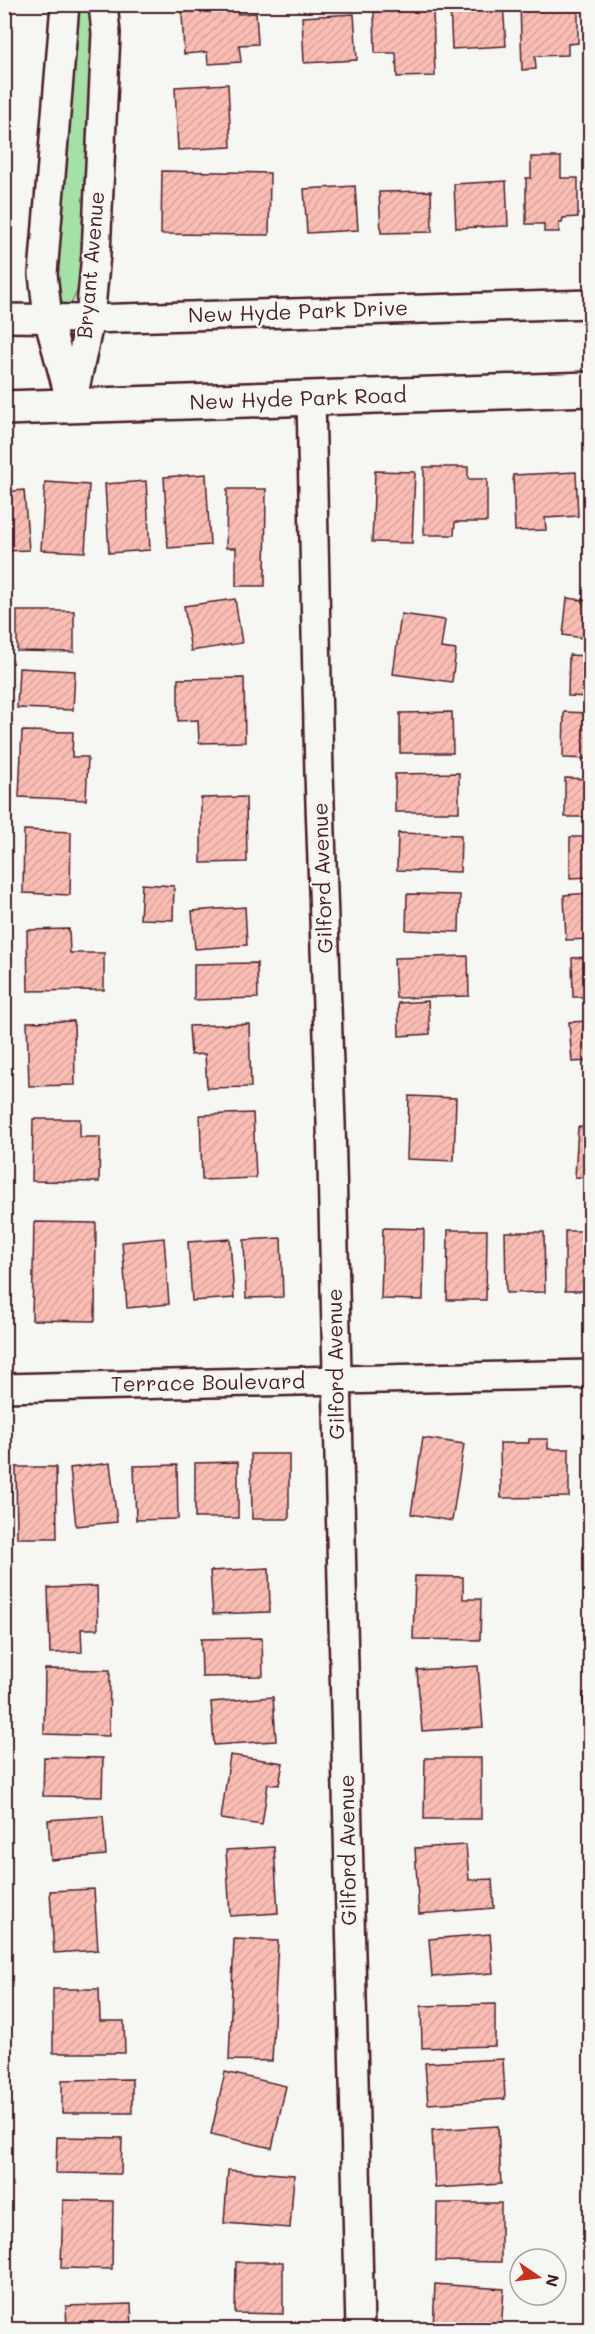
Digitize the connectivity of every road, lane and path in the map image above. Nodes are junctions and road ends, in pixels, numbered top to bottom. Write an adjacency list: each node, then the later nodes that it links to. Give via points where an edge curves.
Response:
1 (65, 4): 5 (street, Bryant Avenue, via 43,274)
2 (103, 4): 6 (street, Bryant Avenue, via 105,45)
3 (591, 304): 6 (street, New Hyde Park Drive)
4 (4, 318): 5 (street, New Hyde Park Drive)
5 (48, 318): 6 (street, New Hyde Park Drive); 9 (street, Bryant Avenue)
6 (90, 319): 9 (street, Bryant Avenue)
7 (591, 389): 8 (main road, New Hyde Park Road)
8 (311, 398): 9 (main road, New Hyde Park Road); 12 (street, Gilford Avenue)
9 (72, 407): 10 (main road, New Hyde Park Road)
10 (4, 408)
11 (591, 1374): 12 (street, Terrace Boulevard)
12 (336, 1380): 13 (street, Terrace Boulevard); 14 (street, Gilford Avenue)
13 (4, 1388)
14 (360, 2330)

